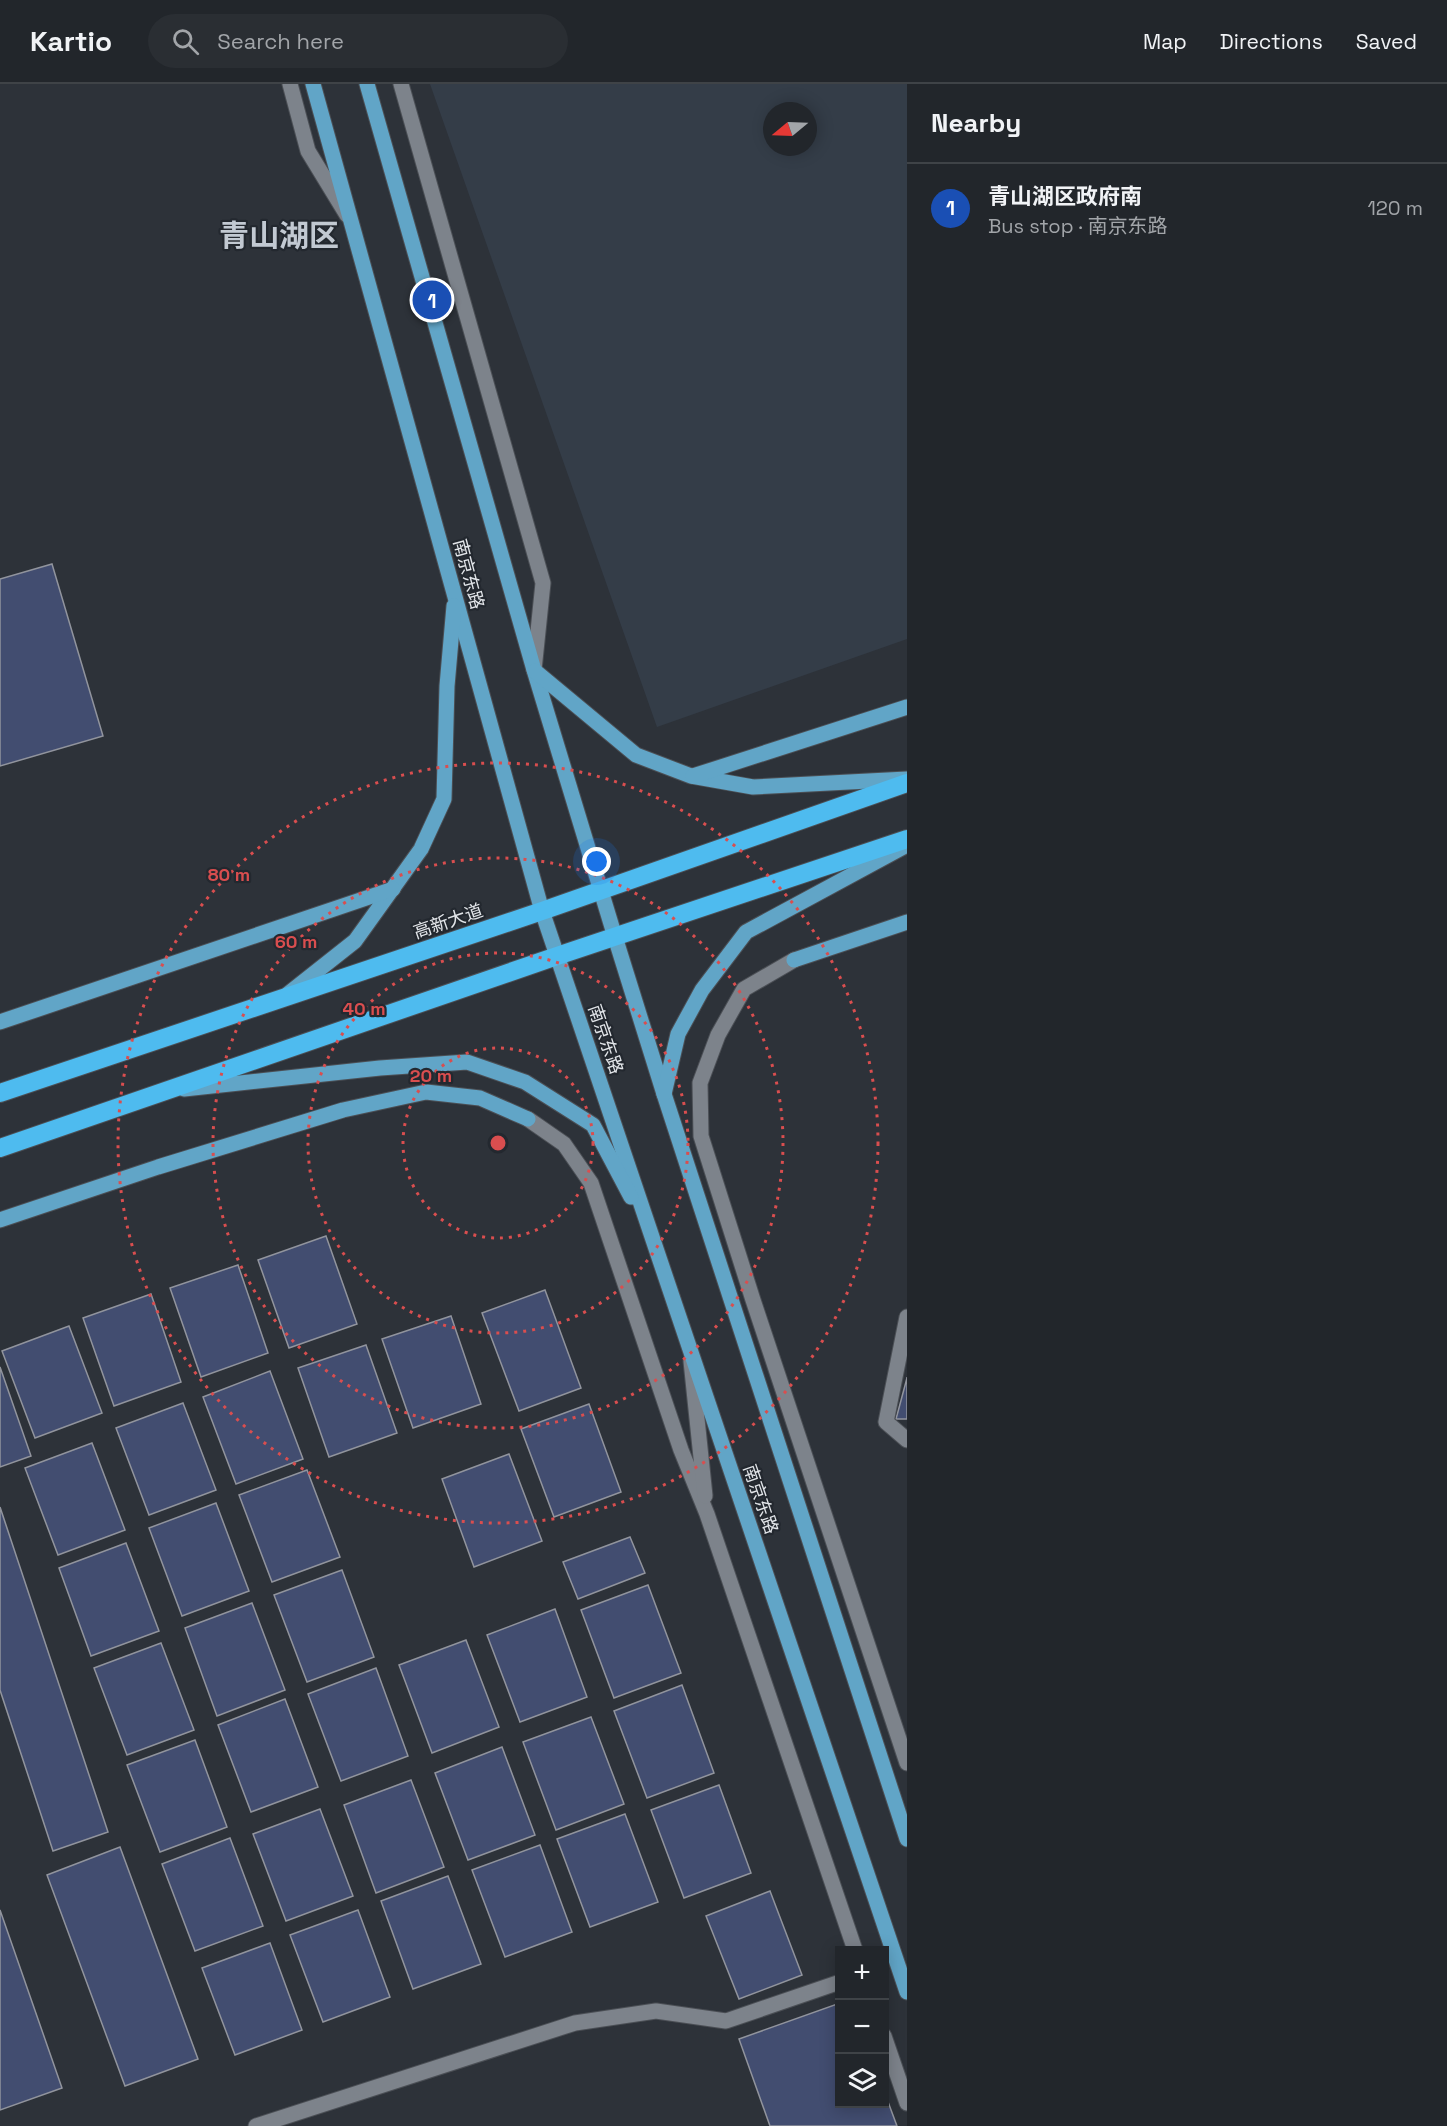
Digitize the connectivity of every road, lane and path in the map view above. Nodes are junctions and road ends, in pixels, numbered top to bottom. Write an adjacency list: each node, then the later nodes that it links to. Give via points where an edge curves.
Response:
1 (290, 84): 5 (street, via 308,151)
2 (313, 84): 5 (main road, 南京东路)
3 (367, 84): 7 (main road, 南京东路)
4 (401, 84): 7 (street, via 543,583)
5 (352, 224): 6 (main road, 南京东路)
6 (455, 597): 13 (main road, via 447,686 444,799 421,849); 15 (main road, 南京东路)
7 (534, 670): 9 (main road, via 636,755); 14 (main road, 南京东路)
8 (907, 707): 9 (main road)
9 (691, 776): 10 (main road, via 753,787)
10 (907, 781): 14 (highway, 高新大道)
11 (907, 839): 17 (highway)
12 (907, 846): 24 (main road, via 746,932 702,990 678,1034)
13 (393, 889): 20 (main road, via 355,941); 21 (main road)
14 (601, 891): 15 (highway, 高新大道); 17 (main road, 南京东路)
15 (542, 911): 18 (main road, 南京东路); 20 (highway, 高新大道)
16 (907, 922): 19 (main road)
17 (615, 937): 18 (highway); 24 (main road, 南京东路)
18 (557, 956): 22 (highway); 28 (main road, 南京东路)
19 (794, 960): 33 (street, via 744,989 718,1035 700,1083 701,1136)
20 (283, 998): 23 (highway, 高新大道)
21 (0, 1022)
22 (169, 1091): 26 (highway); 28 (main road, via 467,1062 525,1082 593,1125)
23 (0, 1093)
24 (664, 1094): 34 (main road, 南京东路)
25 (528, 1119): 27 (main road, via 480,1098 426,1092 343,1110); 32 (street, via 564,1144 591,1183 681,1450)
26 (0, 1148)
27 (0, 1220)
28 (653, 1239): 30 (main road, 南京东路)
29 (907, 1317): 31 (street, via 885,1422)
30 (689, 1346): 32 (street); 37 (main road, 南京东路)
31 (907, 1440)
32 (707, 1514): 35 (street)
33 (907, 1763)
34 (907, 1839)
35 (854, 1946)
36 (835, 1984): 40 (street, via 726,2021 656,2011 575,2024)
37 (907, 1992)
38 (889, 2048): 39 (street)
39 (907, 2103)
40 (256, 2126)

